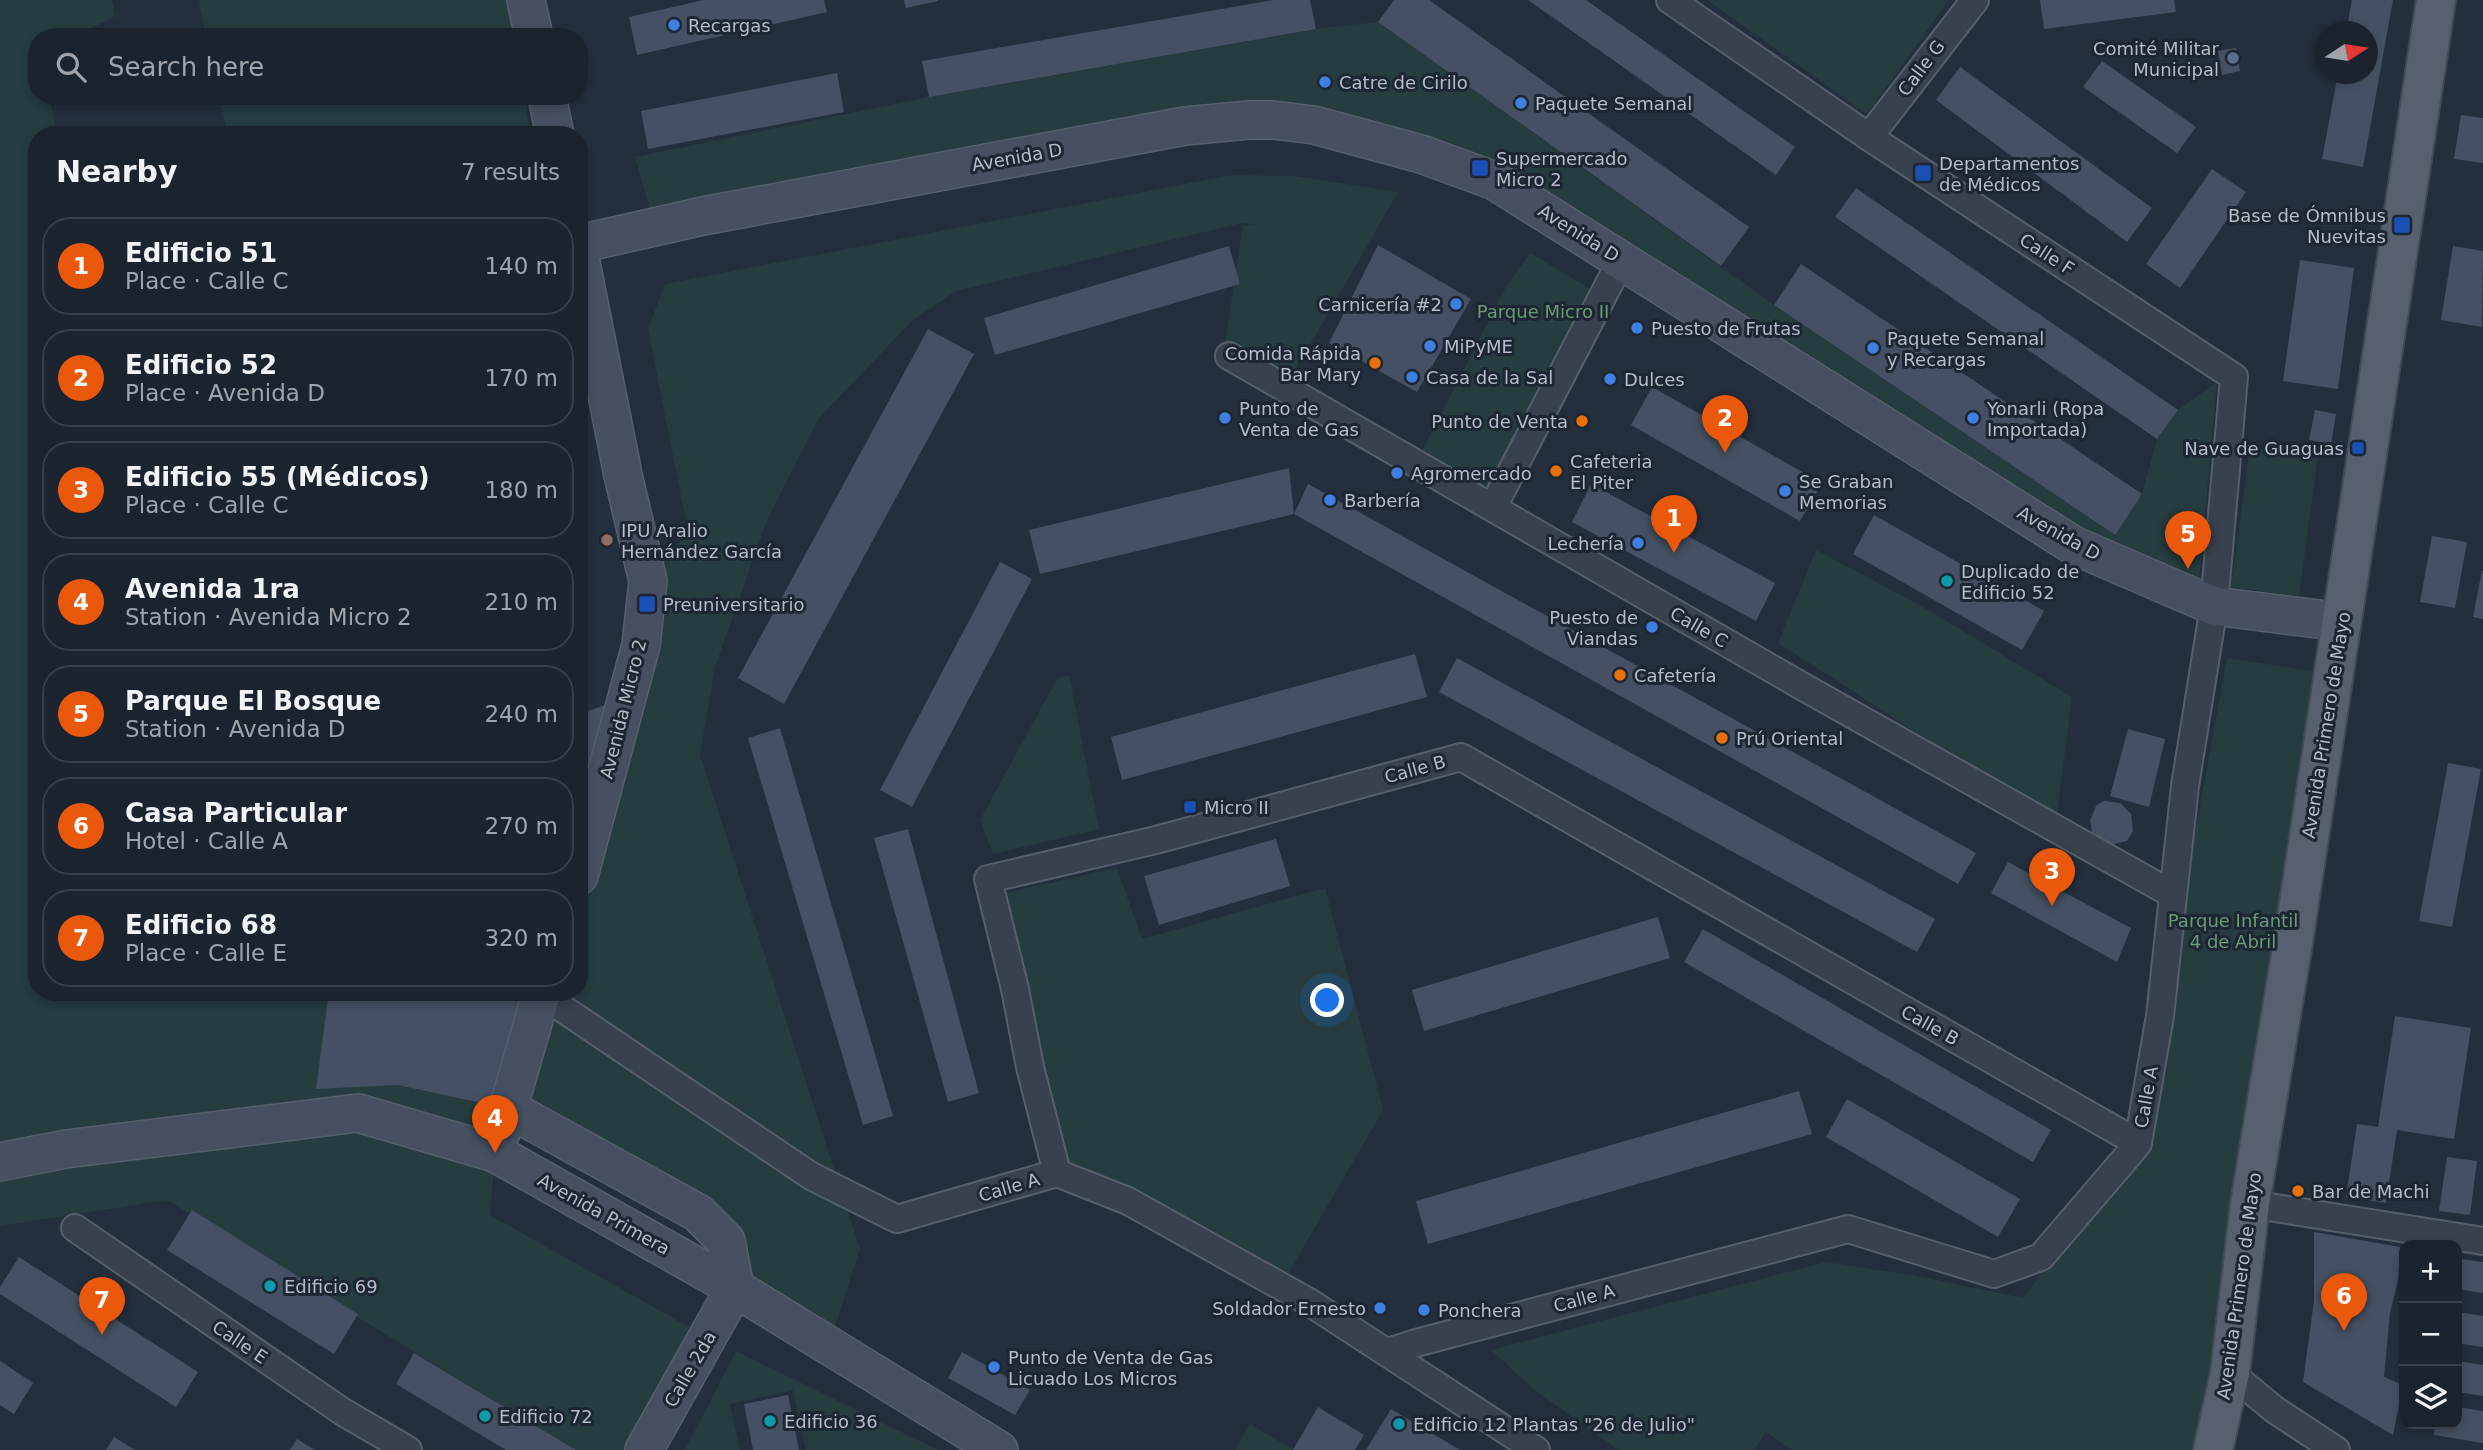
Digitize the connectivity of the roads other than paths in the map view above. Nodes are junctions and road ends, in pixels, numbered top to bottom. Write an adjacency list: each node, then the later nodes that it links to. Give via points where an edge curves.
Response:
1 (526, 0): 5 (street)
2 (1671, 0): 8 (street, Calle F)
3 (1975, 0): 8 (street, Calle G)
4 (2436, 0): 15 (main road, Avenida Primero de Mayo)
5 (532, 28)
6 (549, 105): 7 (street)
7 (553, 126)
8 (1869, 137): 14 (street, Calle F, via 2234,377)
9 (588, 242): 10 (street, Avenida D, via 654,225 1185,126 1273,120 1314,125 1421,154 1495,181)
10 (1622, 259): 13 (street); 14 (street, Avenida D, via 2073,545)
11 (588, 298): 16 (street, Avenida Micro 2, via 648,581 641,645)
12 (1229, 356): 13 (street, Calle C)
13 (1493, 507): 17 (street, Calle C)
14 (2214, 606): 15 (street, Avenida D); 17 (street, Calle A)
15 (2342, 622): 25 (main road, Avenida Primero de Mayo)
16 (588, 842)
17 (2172, 894): 21 (street, Calle A, via 2160,1016)
18 (539, 1001): 20 (street)
19 (553, 1001): 24 (street, Calle A, via 811,1176 897,1219)
20 (509, 1109): 22 (street); 28 (street, via 698,1213 726,1241)
21 (2138, 1143): 24 (street, Calle B, via 1461,757 1156,840 988,878); 29 (street, Calle A, via 2041,1257 1994,1274 1848,1229)
22 (495, 1153): 23 (street, Avenida Primera, via 358,1113 66,1149); 28 (street, Avenida Primera)
23 (0, 1162)
24 (1057, 1173): 29 (street, Calle A, via 1128,1201 1309,1302)
25 (2249, 1204): 27 (street); 30 (main road, Avenida Primero de Mayo)
26 (75, 1228): 31 (street, Calle E, via 344,1412)
27 (2483, 1241)
28 (735, 1288): 32 (street, Calle 2da); 33 (street, Avenida Primera)
29 (1388, 1352): 34 (street)
30 (2230, 1373): 35 (main road, Avenida Primero de Mayo); 36 (street)
31 (408, 1450)
32 (644, 1450)
33 (999, 1450)
34 (1536, 1450)
35 (2213, 1450)
36 (2336, 1450)

